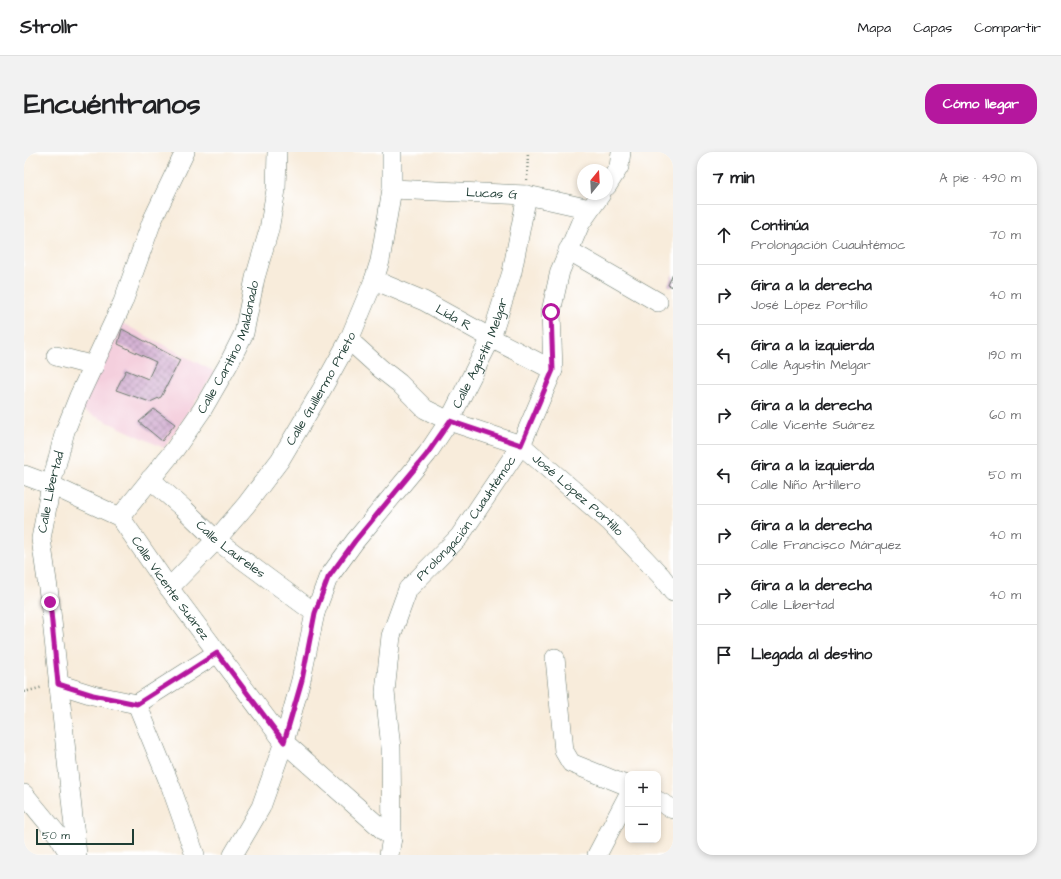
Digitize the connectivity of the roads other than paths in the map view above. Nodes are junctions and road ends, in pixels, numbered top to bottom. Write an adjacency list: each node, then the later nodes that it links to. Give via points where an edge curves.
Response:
1 (184, 152): 16 (street, Calle Libertad, via 152,221 123,302)
2 (277, 152): 21 (street, Calle Caritino Maldonado, via 276,190 269,230 255,278 244,333 202,410)
3 (392, 152): 6 (street, Calle Guillermo Prieto)
4 (621, 152): 5 (street, via 619,167)
5 (613, 176)
6 (392, 188): 7 (street, Lucas G); 11 (street, Calle Guillermo Prieto, via 380,261)
7 (527, 195): 9 (street, Lucas G); 13 (street, Calle Agustín Melgar, via 512,272)
8 (598, 200): 9 (street, Prolongación Cuauhtémoc)
9 (590, 210): 10 (street, Prolongación Cuauhtémoc, via 580,224)
10 (568, 250): 12 (street); 17 (street, Prolongación Cuauhtémoc, via 560,271 551,312)
11 (374, 280): 13 (street, Lida R, via 424,301); 14 (street, Calle Guillermo Prieto)
12 (658, 302)
13 (491, 338): 17 (street, Lida R); 18 (street, Calle Agustín Melgar)
14 (349, 340): 18 (street, José López Portillo, via 425,409); 24 (street, Calle Guillermo Prieto, via 280,460)
15 (56, 356): 16 (street)
16 (94, 366): 22 (street, Calle Libertad, via 65,431)
17 (553, 370): 19 (street, Prolongación Cuauhtémoc)
18 (450, 421): 19 (street, José López Portillo); 27 (street, Calle Agustín Melgar, via 427,454 328,578)
19 (521, 445): 26 (street, José López Portillo, via 610,522); 38 (street, Prolongación Cuauhtémoc, via 459,536 408,588 391,636 385,692 391,748)
20 (24, 475): 22 (street)
21 (150, 479): 23 (street, Calle Caritino Maldonado); 24 (street, Calle Laureles)
22 (51, 485): 23 (street); 30 (street, Calle Libertad, via 41,539)
23 (120, 517): 25 (street, Calle Vicente Suárez)
24 (216, 540): 25 (street, Calle Guillermo Prieto); 27 (street, Calle Laureles)
25 (169, 588): 28 (street, Calle Vicente Suárez)
26 (673, 592)
27 (315, 613): 32 (street, Calle Agustín Melgar, via 302,680)
28 (217, 653): 31 (street); 32 (street, Calle Vicente Suárez)
29 (555, 658): 33 (street, via 564,751 571,763)
30 (58, 684): 31 (street, via 93,695); 40 (street, Calle Libertad)
31 (137, 704): 41 (street, via 172,787)
32 (284, 742): 38 (street, Calle Vicente Suárez); 42 (street, Calle Agustín Melgar, via 261,807)
33 (625, 785)
34 (24, 794): 39 (street, via 57,834)
35 (625, 802): 43 (street)
36 (661, 803): 37 (street)
37 (673, 809)
38 (391, 846)
39 (70, 855)
40 (77, 855)
41 (195, 855)
42 (233, 855)
43 (597, 855)

